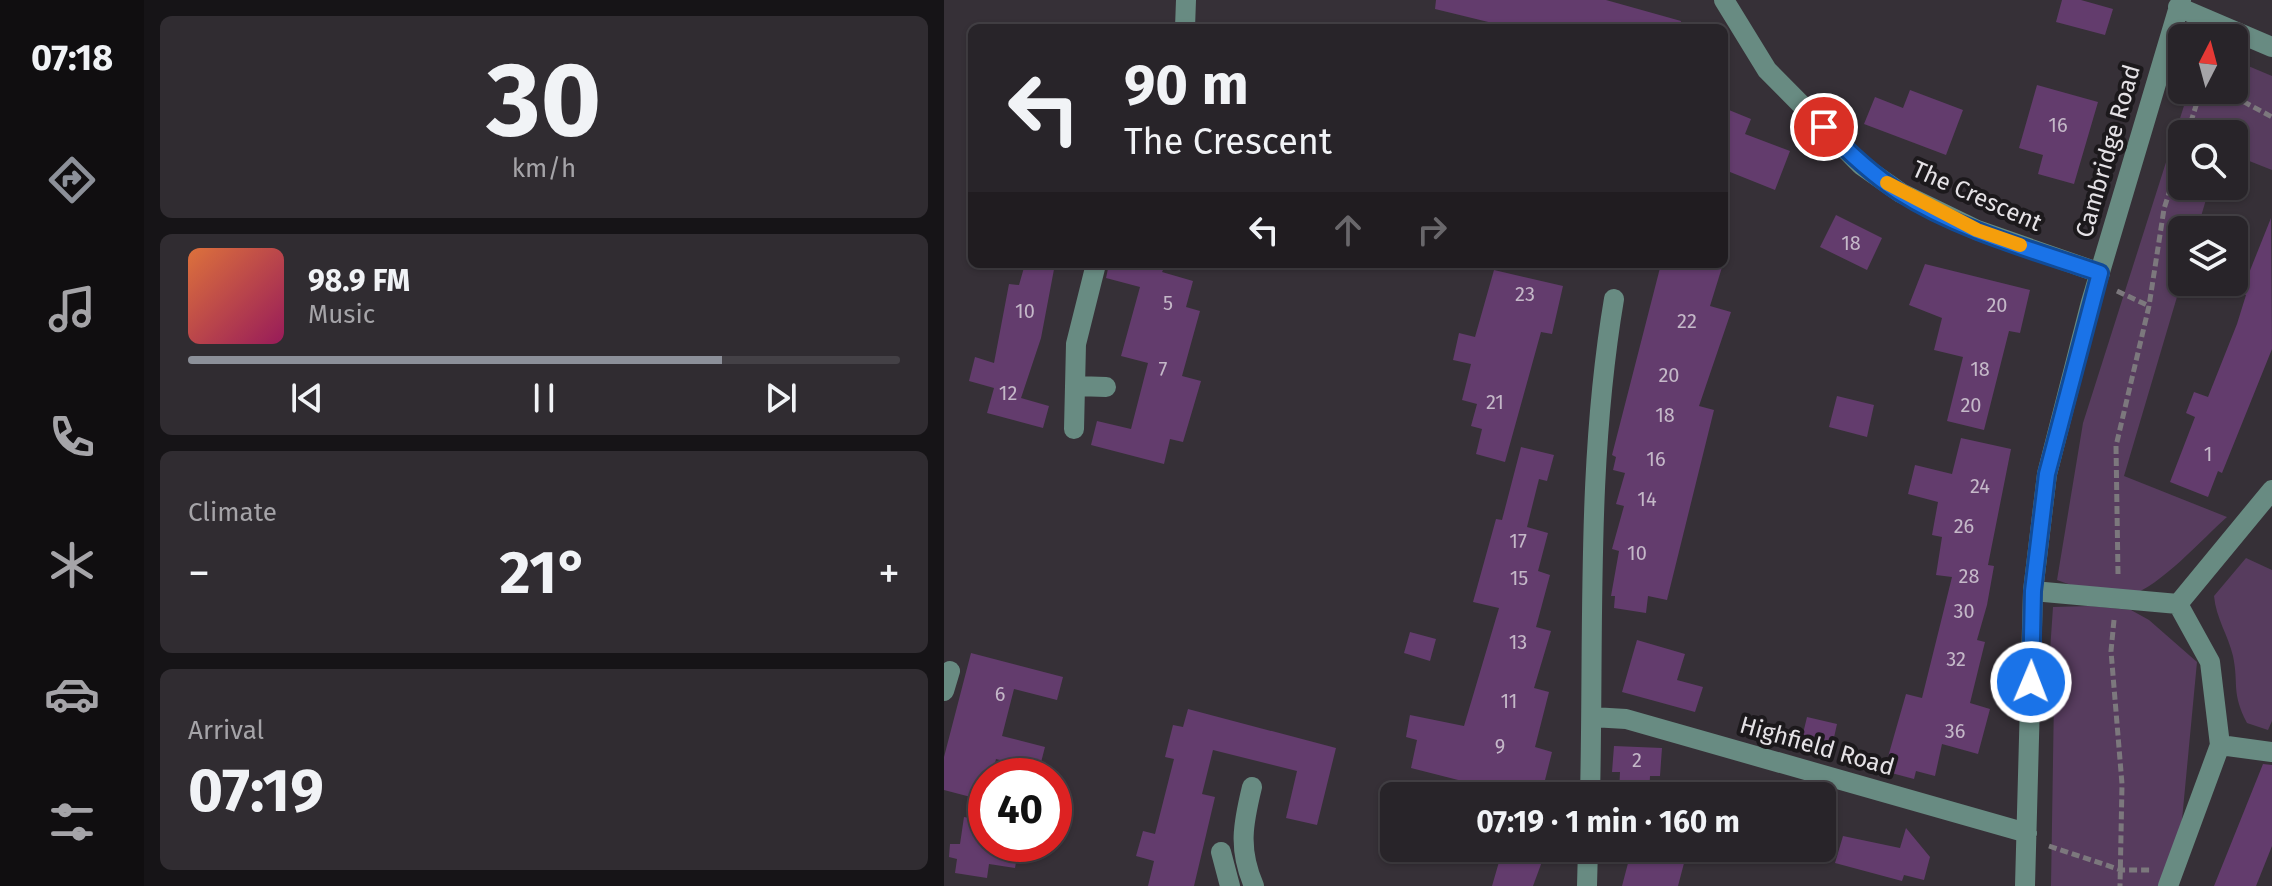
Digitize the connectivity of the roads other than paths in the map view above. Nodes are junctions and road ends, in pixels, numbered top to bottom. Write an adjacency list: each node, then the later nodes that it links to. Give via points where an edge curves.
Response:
1 (1186, 0): 4 (street)
2 (1724, 0): 7 (street, The Crescent, via 1767,70 1861,165 1901,193 1977,230)
3 (2179, 4): 5 (street); 7 (street, Cambridge Road)
4 (1185, 24)
5 (2272, 47)
6 (1095, 268): 9 (street, via 1076,344)
7 (2100, 273): 13 (street, Cambridge Road, via 2047,474)
8 (1614, 299): 17 (street, via 1593,470)
9 (1076, 386): 10 (street); 11 (street)
10 (1106, 387)
11 (1074, 429)
12 (2272, 490): 14 (street)
13 (2033, 591): 14 (street); 22 (street, Cambridge Road)
14 (2178, 604): 18 (street, via 2210,662)
15 (950, 671): 16 (street)
16 (944, 691)
17 (1592, 717): 20 (street); 22 (street, Highfield Road, via 1626,719)
18 (2220, 745): 19 (street); 25 (street)
19 (2272, 752)
20 (1590, 782)
21 (1252, 787): 27 (street, via 1241,831)
22 (2034, 838): 29 (street, Cambridge Road)
23 (1221, 852): 26 (street)
24 (1588, 862): 28 (street)
25 (2170, 878)
26 (1230, 886)
27 (1254, 886)
28 (1587, 886)
29 (2025, 886)

